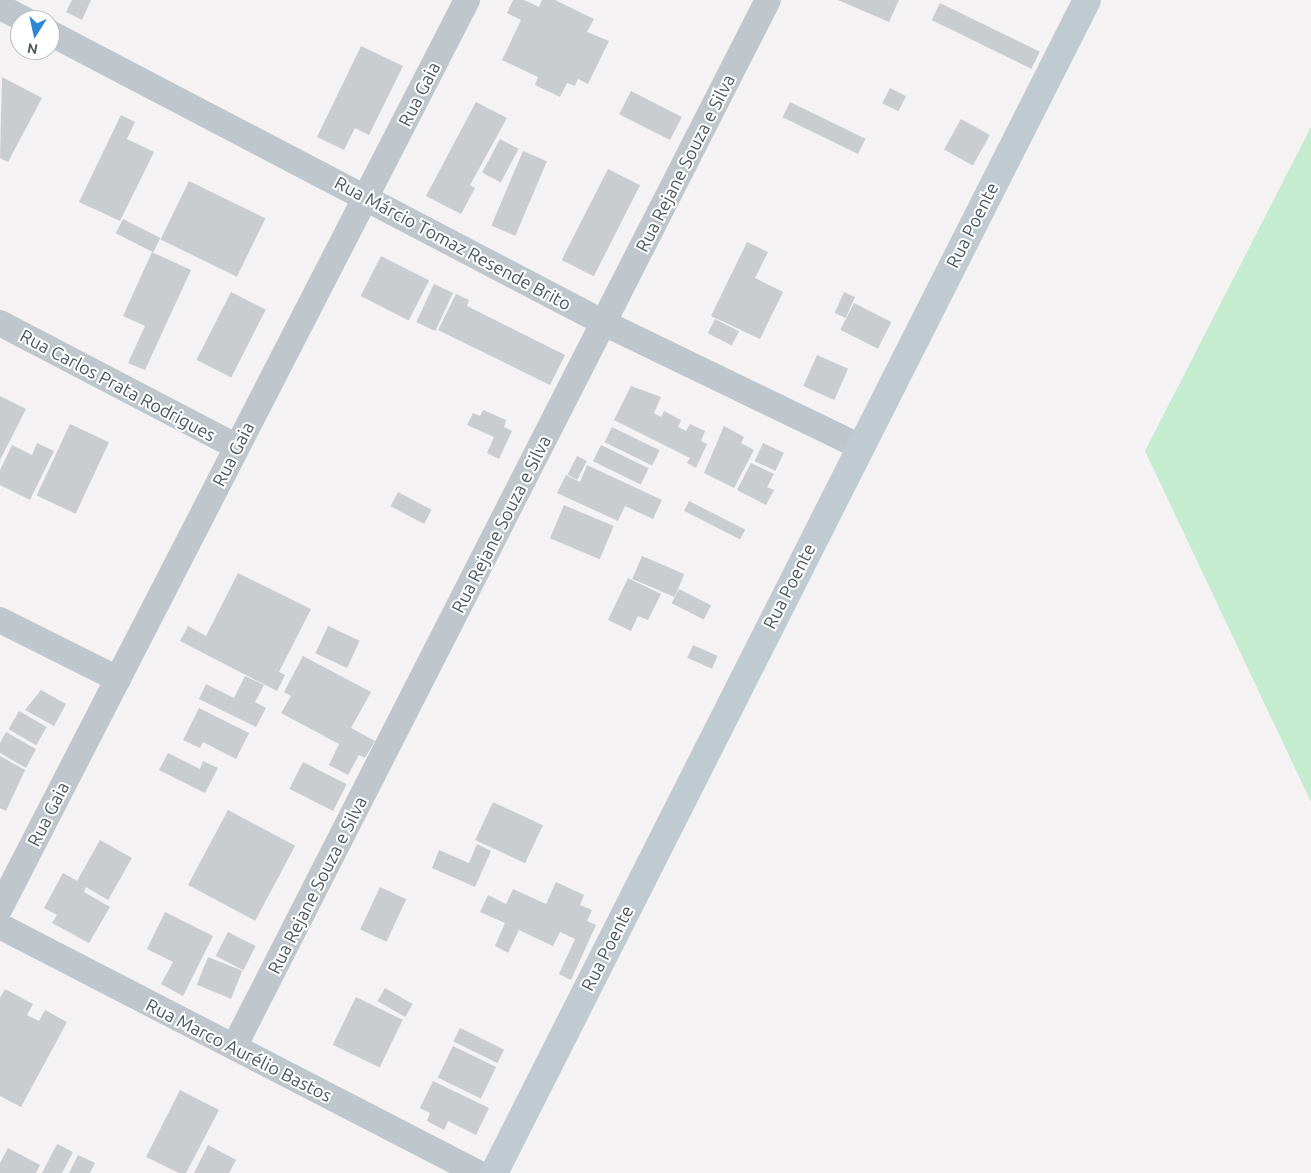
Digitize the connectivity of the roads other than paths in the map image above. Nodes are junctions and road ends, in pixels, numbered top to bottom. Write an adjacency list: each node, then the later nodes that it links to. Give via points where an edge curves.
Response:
1 (467, 0): 5 (street, Rua Gaia)
2 (768, 0): 7 (street, Rua Rejane Souza e Silva)
3 (1087, 0): 8 (street, Rua Poente)
4 (60, 38): 5 (street, Rua Márcio Tomaz Resende Brito)
5 (366, 197): 7 (street, Rua Márcio Tomaz Resende Brito); 9 (street, Rua Gaia)
6 (0, 323): 9 (street, Rua Carlos Prata Rodrigues)
7 (604, 323): 8 (street, Rua Márcio Tomaz Resende Brito); 14 (street, Rua Rejane Souza e Silva)
8 (859, 446): 16 (street, Rua Poente)
9 (237, 447): 11 (street, Rua Gaia)
10 (0, 620): 11 (street)
11 (118, 679): 12 (street, Rua Gaia)
12 (0, 908)
13 (0, 926): 14 (street, Rua Marco Aurélio Bastos)
14 (234, 1048): 15 (street, Rua Marco Aurélio Bastos)
15 (478, 1173)
16 (494, 1173)

